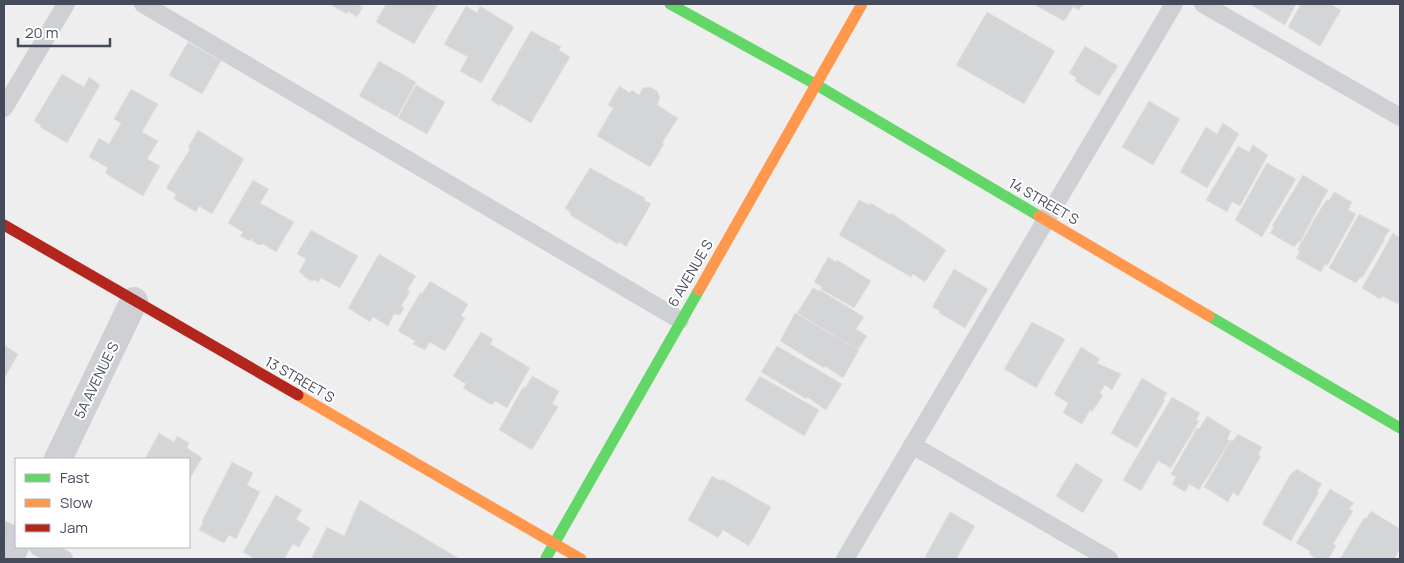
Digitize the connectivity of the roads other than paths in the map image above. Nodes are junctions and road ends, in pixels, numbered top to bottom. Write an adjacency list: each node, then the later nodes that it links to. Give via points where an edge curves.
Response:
1 (66, 4): 8 (lane)
2 (143, 4): 13 (lane)
3 (670, 4): 7 (street, 14 STREET S)
4 (862, 4): 7 (street, 6 AVENUE S)
5 (1174, 4): 10 (lane)
6 (1203, 4): 9 (lane)
7 (815, 84): 10 (street, 14 STREET S); 13 (street, 6 AVENUE S)
8 (4, 108)
9 (1400, 118)
10 (1045, 219): 14 (street, 14 STREET S); 15 (lane)
11 (4, 225): 12 (street, 13 STREET S)
12 (134, 301): 16 (street, 5A AVENUE S); 17 (street, 13 STREET S)
13 (680, 320): 17 (street, 6 AVENUE S)
14 (1400, 428)
15 (912, 445): 24 (lane); 25 (lane)
16 (58, 458)
17 (553, 543): 22 (street, 6 AVENUE S); 23 (street, 13 STREET S)
18 (15, 547): 20 (street)
19 (40, 548): 21 (lane)
20 (9, 559)
21 (64, 559)
22 (545, 559)
23 (581, 559)
24 (845, 559)
25 (1109, 559)

